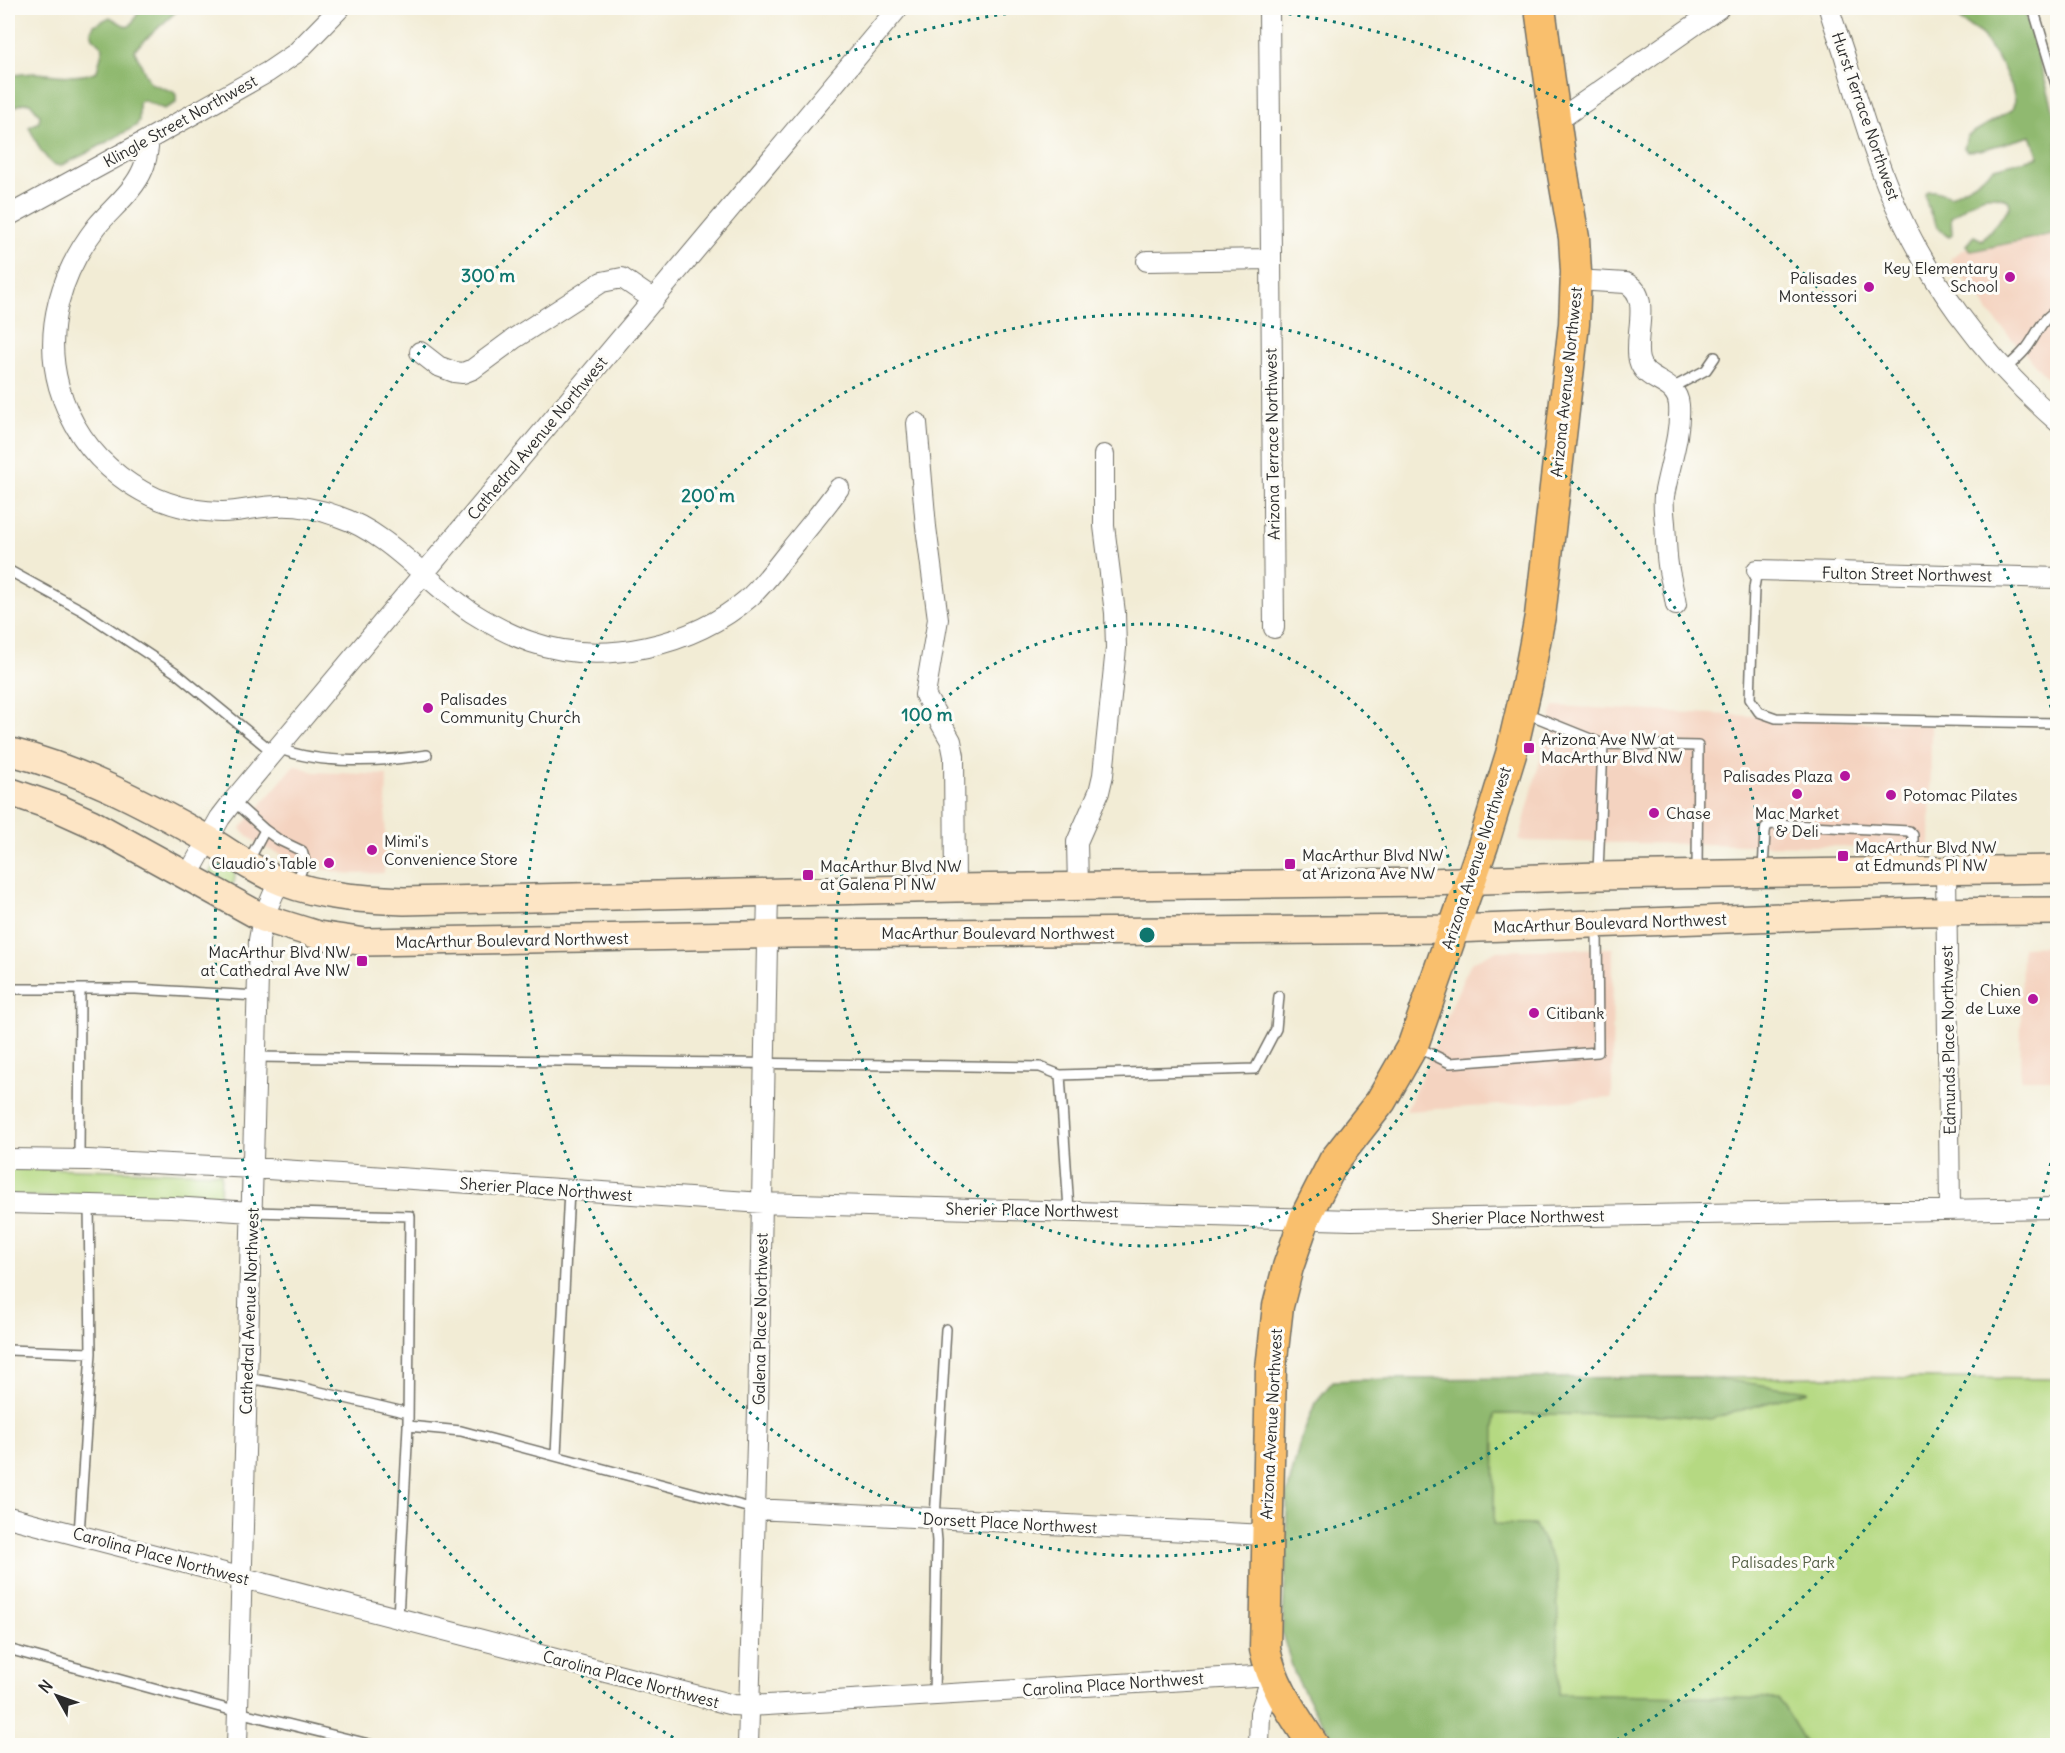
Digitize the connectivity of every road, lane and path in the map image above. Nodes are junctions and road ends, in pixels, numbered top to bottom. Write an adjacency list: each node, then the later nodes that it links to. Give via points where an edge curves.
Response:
1 (340, 8): 10 (street, Klingle Street Northwest, via 287,60)
2 (898, 8): 15 (street, Cathedral Avenue Northwest)
3 (1269, 8): 12 (street, Arizona Terrace Northwest)
4 (1540, 8): 9 (main road, Arizona Avenue Northwest)
5 (1719, 8): 9 (street)
6 (1829, 8): 19 (street, Hurst Terrace Northwest, via 1865,124 1911,237 1940,287)
7 (2033, 8): 8 (lane)
8 (2058, 91)
9 (1557, 121): 14 (main road, Arizona Avenue Northwest, via 1573,229)
10 (149, 139): 11 (street, Klingle Street Northwest); 27 (street, via 139,178 87,239 59,297 55,367 64,402 80,434 113,471 163,501 206,511 275,506 326,512 372,532)
11 (8, 216)
12 (1270, 259): 13 (street); 30 (street, Arizona Terrace Northwest)
13 (1147, 261)
14 (1576, 280): 20 (street, via 1626,283 1638,292 1640,361 1646,373); 31 (main road, Arizona Avenue Northwest, via 1545,581)
15 (654, 300): 17 (street, via 622,278 602,282 463,373 438,366); 27 (street, Cathedral Avenue Northwest)
16 (2058, 310): 19 (lane, via 2051,313 2026,349)
17 (420, 352)
18 (1715, 357): 20 (lane, via 1706,370)
19 (2004, 370): 21 (street, Hurst Terrace Northwest)
20 (1672, 388): 29 (street, via 1679,403 1679,418 1663,514)
21 (2058, 422)
22 (917, 423): 52 (street, via 938,619 925,695 951,741 954,756)
23 (1104, 455): 51 (street, via 1104,526 1115,613 1115,661 1103,775 1077,842)
24 (839, 488): 27 (street, via 753,594 730,612 690,633 645,647 592,651 534,644 475,614)
25 (8, 570): 34 (lane, via 83,611 175,672)
26 (1757, 570): 28 (street, Fulton Street Northwest); 32 (lane, via 1750,699 1758,712 1776,718)
27 (424, 574): 34 (street, Cathedral Avenue Northwest)
28 (2058, 578)
29 (1676, 605)
30 (1274, 628)
31 (1521, 711): 33 (lane); 49 (main road, Arizona Avenue Northwest, via 1483,845)
32 (2058, 723)
33 (1603, 744): 46 (lane, via 1698,746); 47 (lane)
34 (276, 750): 36 (lane, via 328,759 403,759); 38 (street, Cathedral Avenue Northwest)
35 (8, 751): 40 (main road, via 45,760 112,788)
36 (427, 755)
37 (8, 791): 48 (main road, MacArthur Boulevard Northwest, via 83,820)
38 (233, 801): 39 (lane); 40 (street, Cathedral Avenue Northwest)
39 (265, 830): 41 (lane); 50 (lane, via 302,851 305,861)
40 (207, 840): 41 (main road); 48 (street, Cathedral Avenue Northwest)
41 (247, 864): 50 (main road)
42 (2058, 869): 44 (main road)
43 (1913, 870): 44 (main road); 45 (main road); 45 (lane, via 1914,834 1910,831 1771,824 1765,832)
44 (1946, 871): 55 (street, Edmunds Place Northwest)
45 (1763, 873): 46 (main road)
46 (1697, 874): 47 (main road)
47 (1598, 876): 49 (main road)
48 (187, 877): 56 (main road, MacArthur Boulevard Northwest)
49 (1469, 879): 51 (main road); 58 (main road, Arizona Avenue Northwest)
50 (287, 884): 53 (main road, via 339,897 404,901); 56 (street, Cathedral Avenue Northwest)
51 (1078, 887): 52 (main road)
52 (955, 888): 53 (main road)
53 (768, 892): 59 (street, Galena Place Northwest)
54 (2058, 910): 55 (main road, MacArthur Boulevard Northwest)
55 (1946, 912): 57 (main road, MacArthur Boulevard Northwest); 76 (street, Edmunds Place Northwest)
56 (263, 918): 59 (main road, MacArthur Boulevard Northwest, via 318,935 377,942); 62 (street, Cathedral Avenue Northwest)
57 (1597, 923): 58 (main road, MacArthur Boulevard Northwest); 64 (lane, via 1598,1052 1450,1063)
58 (1453, 929): 59 (main road, MacArthur Boulevard Northwest); 64 (main road, Arizona Avenue Northwest)
59 (768, 935): 66 (street, Galena Place Northwest)
60 (8, 989): 61 (lane)
61 (80, 990): 62 (lane); 69 (lane)
62 (257, 996): 65 (street, Cathedral Avenue Northwest)
63 (1279, 996): 67 (lane, via 1276,1029 1255,1070)
64 (1413, 1045): 79 (main road, Arizona Avenue Northwest, via 1381,1101 1334,1161)
65 (255, 1057): 66 (lane); 70 (street, Cathedral Avenue Northwest)
66 (766, 1063): 67 (lane, via 1040,1067); 73 (street, Galena Place Northwest)
67 (1060, 1075): 77 (lane)
68 (8, 1159): 69 (street, Sherier Place Northwest)
69 (79, 1160): 70 (street, Sherier Place Northwest)
70 (253, 1168): 71 (street, Sherier Place Northwest); 78 (street, Cathedral Avenue Northwest)
71 (568, 1190): 73 (street, Sherier Place Northwest); 86 (lane)
72 (8, 1203): 74 (street)
73 (763, 1203): 77 (street, Sherier Place Northwest); 87 (street, Galena Place Northwest)
74 (89, 1205): 78 (street); 82 (lane)
75 (2058, 1208): 76 (street, Sherier Place Northwest)
76 (1950, 1209): 79 (street, Sherier Place Northwest)
77 (1069, 1210): 79 (street, Sherier Place Northwest)
78 (252, 1212): 83 (street, Cathedral Avenue Northwest); 84 (lane, via 410,1216)
79 (1305, 1218): 91 (main road, Arizona Avenue Northwest, via 1288,1267 1275,1328)
80 (946, 1329): 89 (lane)
81 (8, 1350): 82 (lane)
82 (91, 1353): 90 (lane)
83 (247, 1378): 84 (lane); 92 (street, Cathedral Avenue Northwest)
84 (408, 1413): 85 (lane)
85 (408, 1426): 86 (lane, via 461,1431); 93 (lane)
86 (556, 1455): 87 (lane)
87 (754, 1509): 89 (street, Dorsett Place Northwest); 97 (street, Galena Place Northwest)
88 (8, 1517): 90 (street, Carolina Place Northwest)
89 (935, 1519): 91 (street, Dorsett Place Northwest); 96 (lane)
90 (80, 1534): 92 (street, Carolina Place Northwest)
91 (1266, 1535): 95 (main road, Arizona Avenue Northwest, via 1265,1649)
92 (242, 1577): 93 (street, Carolina Place Northwest); 98 (street, Cathedral Avenue Northwest)
93 (398, 1617): 97 (street, Carolina Place Northwest, via 718,1703)
94 (8, 1649): 98 (lane)
95 (1272, 1675): 96 (street, Carolina Place Northwest); 102 (street, via 1260,1713); 103 (main road, Arizona Avenue Northwest)
96 (934, 1695): 97 (street, Carolina Place Northwest)
97 (749, 1706): 101 (street, Galena Place Northwest)
98 (238, 1712): 99 (street, Cathedral Avenue Northwest); 100 (lane)
99 (237, 1746)
100 (377, 1746)
101 (748, 1746)
102 (1258, 1746)
103 (1314, 1746)

